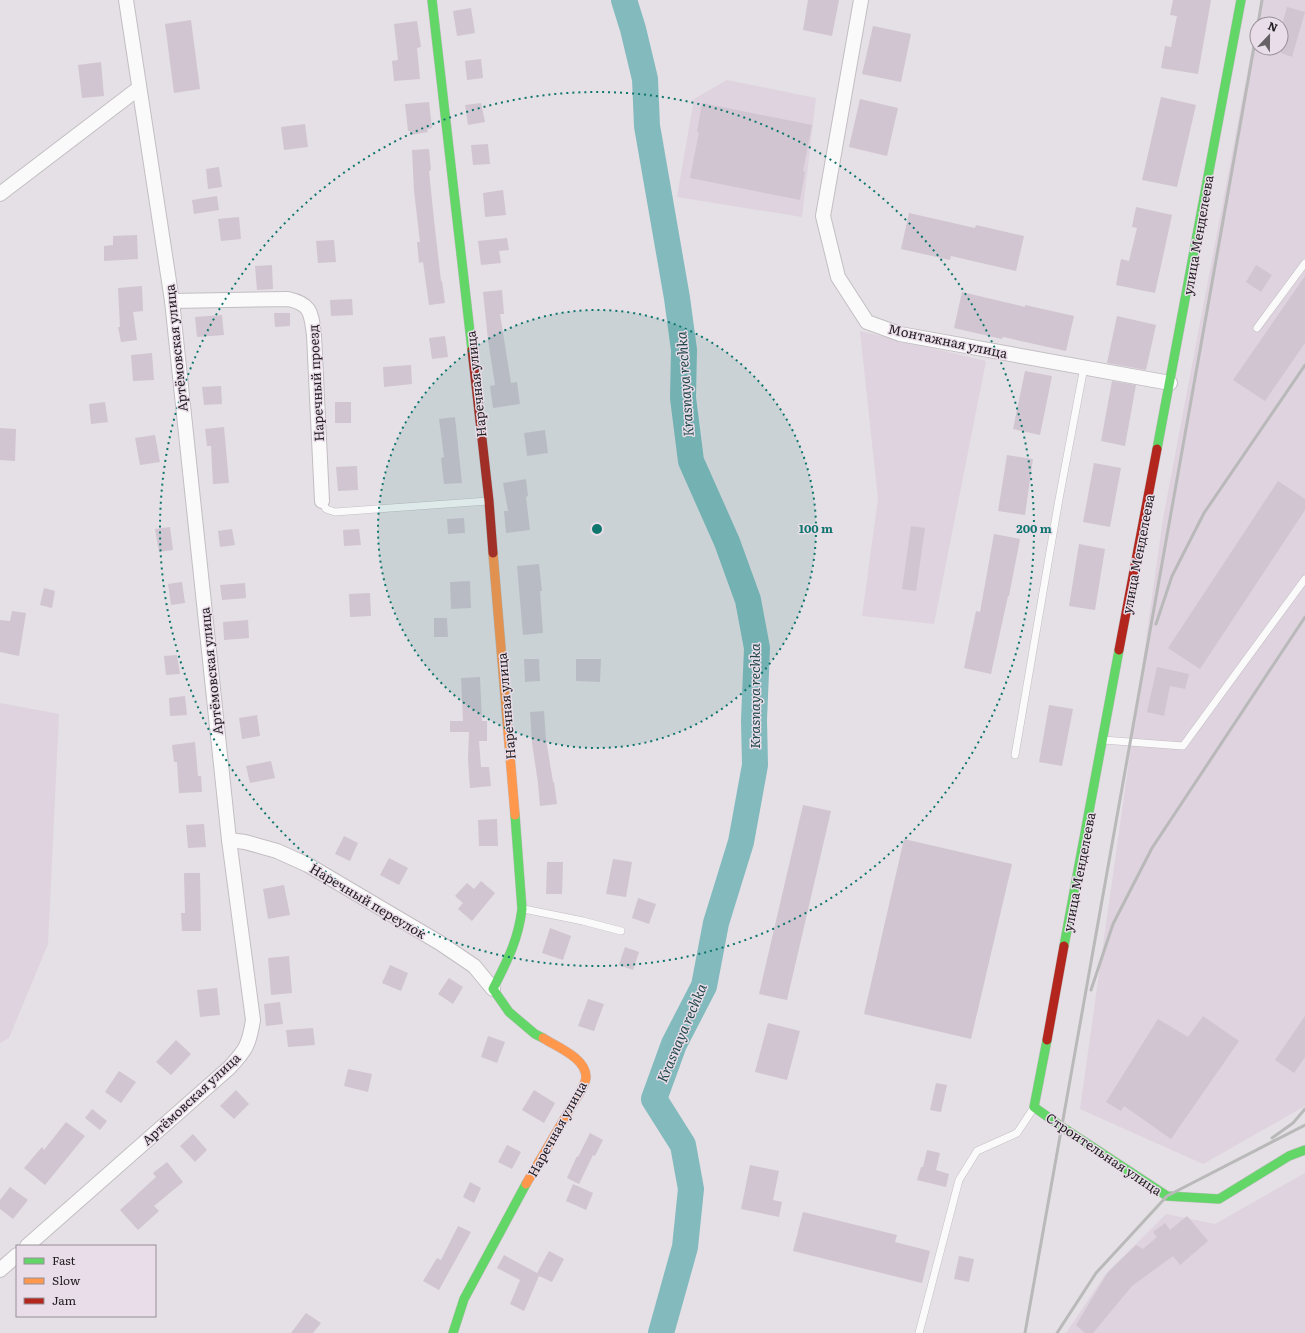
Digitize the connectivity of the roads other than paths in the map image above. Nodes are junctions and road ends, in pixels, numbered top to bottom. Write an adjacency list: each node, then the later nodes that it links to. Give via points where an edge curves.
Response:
1 (126, 0): 5 (street, Артёмовская улица)
2 (432, 0): 13 (street, Наречная улица)
3 (861, 0): 10 (street, Монтажная улица, via 823,216 838,277 867,322 900,334)
4 (1241, 0): 11 (street, улица Менделеева)
5 (139, 88): 6 (street); 8 (street, Артёмовская улица)
6 (0, 194)
7 (1305, 263): 9 (lane)
8 (172, 301): 12 (street, Наречный проезд, via 288,299 300,301 308,309 312,317 314,335); 17 (street, Артёмовская улица)
9 (1257, 328)
10 (1084, 367): 11 (street, Монтажная улица); 16 (lane)
11 (1170, 384): 15 (street, улица Менделеева)
12 (322, 501): 13 (lane, via 326,509 335,512)
13 (489, 501): 18 (street, Наречная улица)
14 (1305, 579): 15 (lane, via 1183,746)
15 (1103, 740): 21 (street, улица Менделеева)
16 (1015, 755)
17 (229, 840): 20 (street, Наречный переулок, via 277,851 308,865 440,943 474,966); 23 (street, Артёмовская улица, via 253,1020 246,1048 229,1068)
18 (522, 908): 19 (lane); 20 (street, Наречная улица, via 513,948)
19 (621, 931)
20 (493, 989): 26 (street, Наречная улица, via 509,1012 535,1034 575,1057 585,1070 586,1079 464,1299)
21 (1034, 1107): 22 (street, Строительная улица, via 1168,1196 1219,1199 1289,1156); 27 (lane, via 1017,1133 977,1151 959,1180)
22 (1305, 1150)
23 (28, 1245)
24 (16, 1256): 25 (street)
25 (0, 1270)
26 (453, 1333)
27 (919, 1333)

